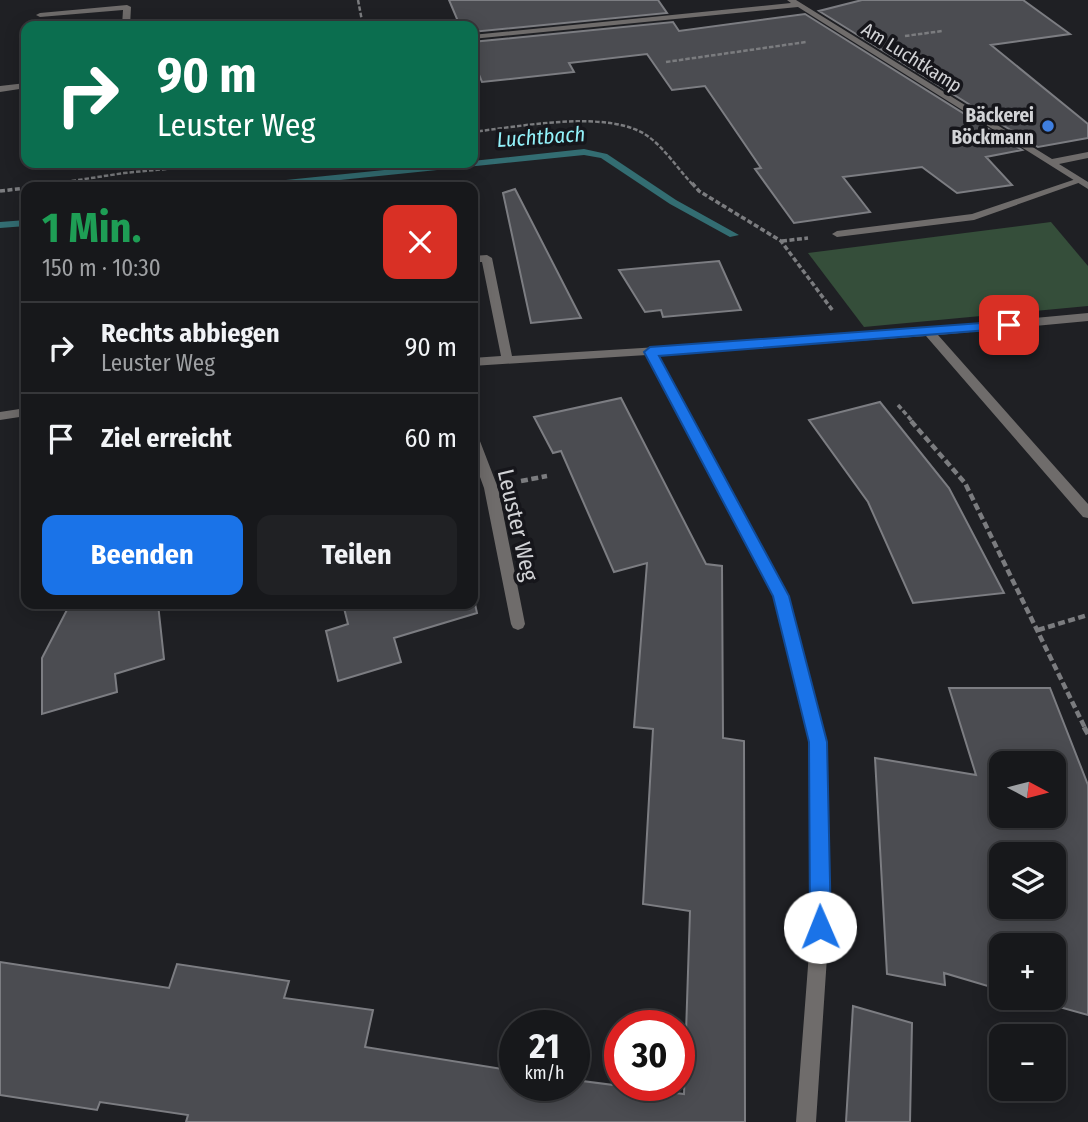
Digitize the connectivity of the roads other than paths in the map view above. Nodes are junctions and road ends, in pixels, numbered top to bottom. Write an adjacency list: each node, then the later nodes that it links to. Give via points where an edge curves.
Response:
1 (795, 2): 4 (street); 8 (street, Am Luchtkamp)
2 (40, 15): 3 (street, via 127,7)
3 (126, 21)
4 (478, 36)
5 (21, 87): 6 (street)
6 (0, 89)
7 (1088, 155): 8 (street)
8 (1052, 162): 9 (street, Am Luchtkamp)
9 (1083, 183): 10 (street, via 974,217)
10 (837, 234)
11 (478, 259): 15 (street, via 487,258)
12 (1088, 317): 13 (street)
13 (930, 332): 14 (street); 20 (street)
14 (650, 352): 15 (street); 22 (street, via 781,596 818,742 820,927)
15 (507, 359): 16 (street)
16 (478, 361)
17 (21, 413): 18 (street)
18 (0, 417)
19 (478, 452): 21 (street, Leuster Weg, via 491,488)
20 (1088, 513)
21 (518, 624)
22 (806, 1122)

